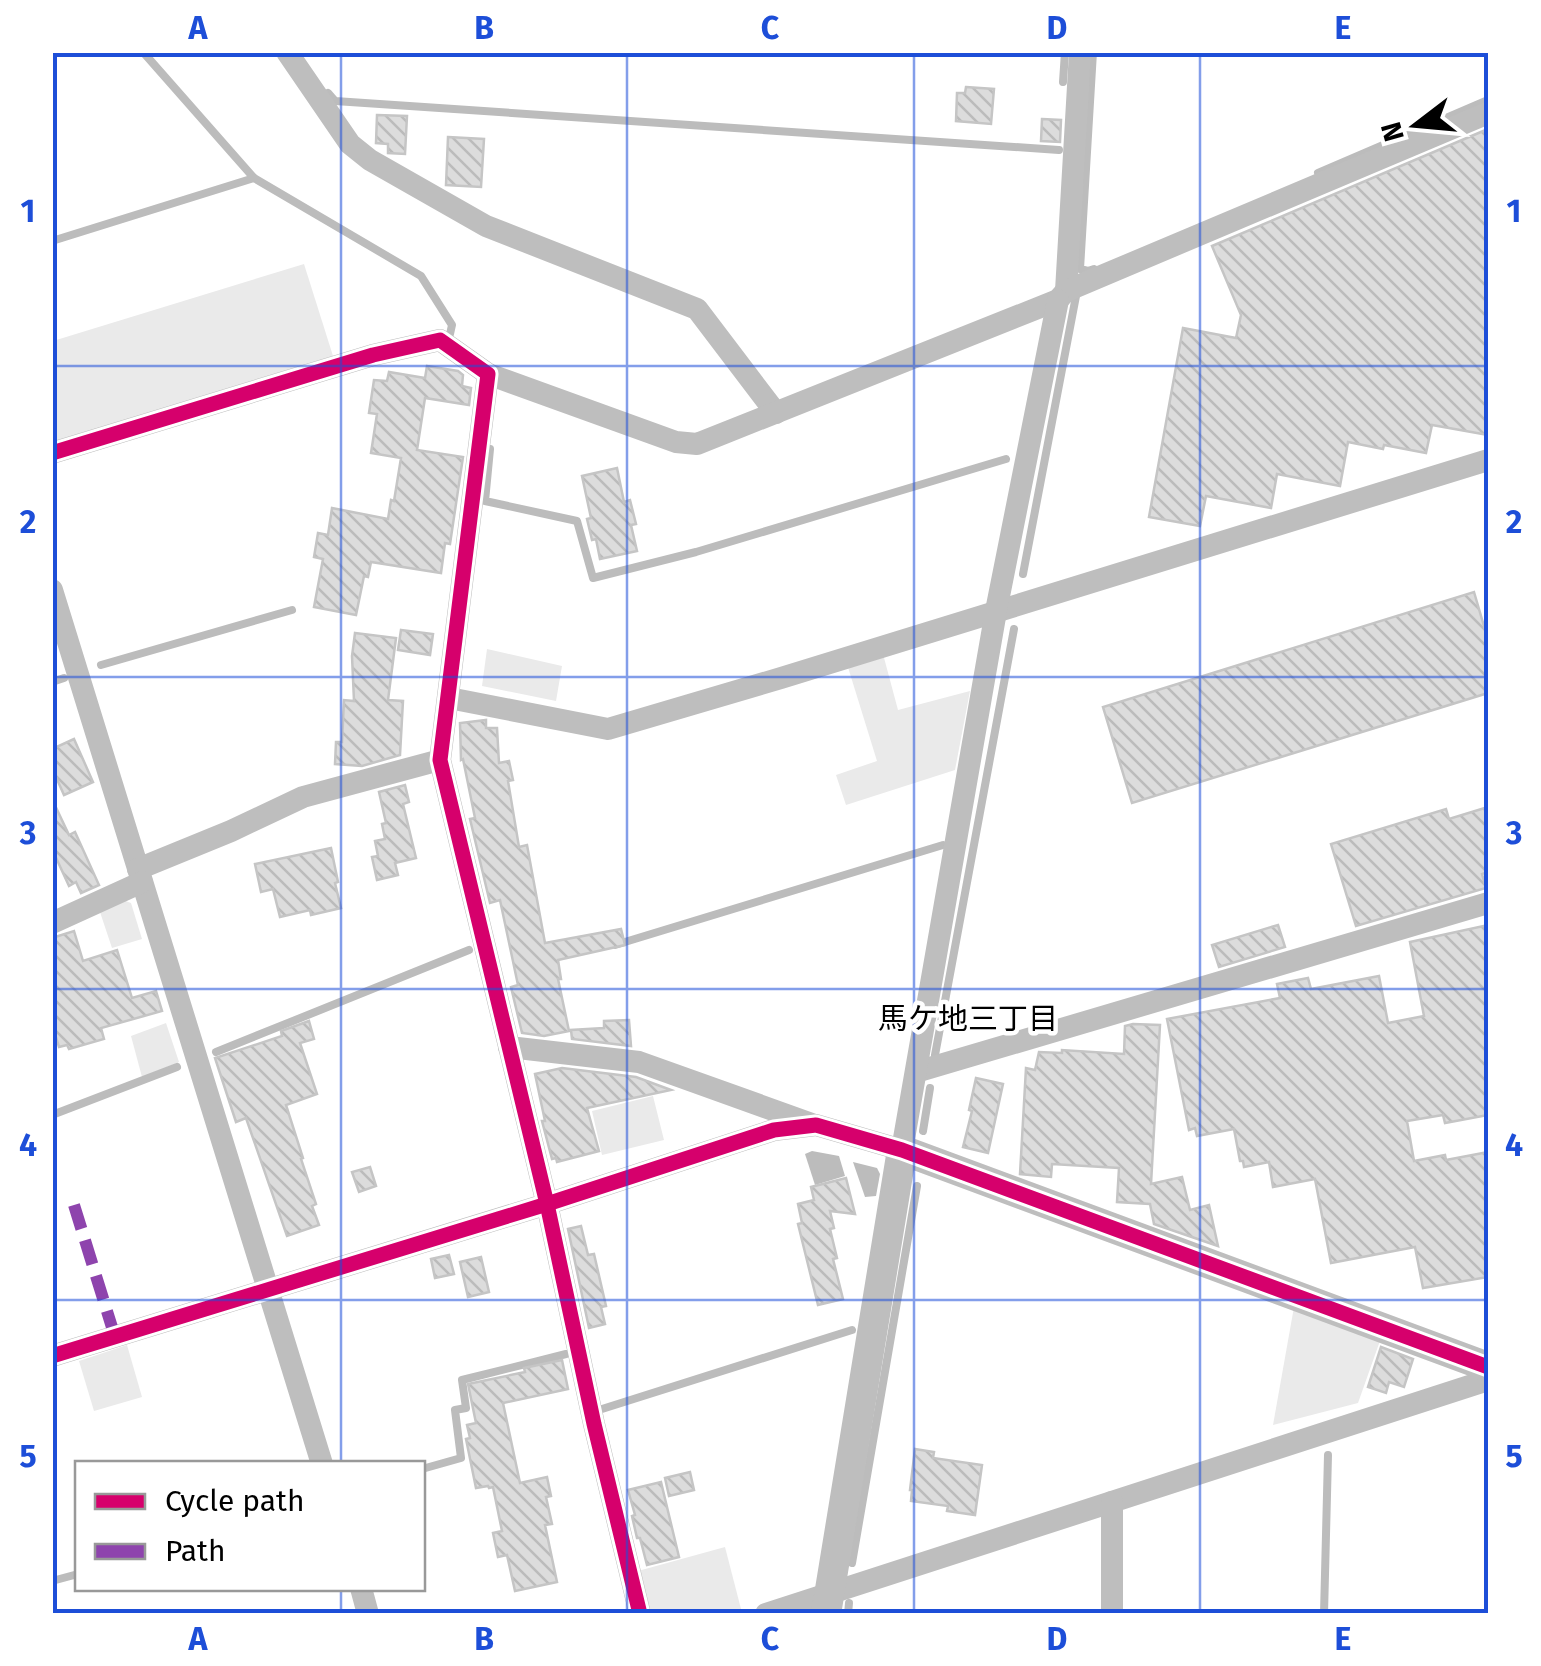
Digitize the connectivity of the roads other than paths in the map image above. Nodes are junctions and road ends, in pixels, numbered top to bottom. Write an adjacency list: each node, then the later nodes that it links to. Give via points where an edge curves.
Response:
1 (287, 52): 6 (street, via 350,144 370,160 486,226 697,309)
2 (1080, 52): 4 (street)
3 (1488, 113): 4 (street)
4 (1062, 296): 6 (street); 10 (street)
5 (488, 374): 6 (street, via 676,442 697,444); 7 (street, via 440,340); 11 (street)
6 (776, 413)
7 (52, 453)
8 (1488, 460): 10 (street)
9 (52, 590): 13 (street)
10 (996, 611): 11 (street, via 608,728); 17 (street)
11 (449, 698): 12 (street)
12 (440, 760): 13 (street, via 303,798); 16 (street)
13 (140, 876): 15 (street); 21 (street)
14 (1488, 903): 17 (street)
15 (52, 923)
16 (509, 1046): 18 (street, via 639,1062); 20 (street)
17 (916, 1072): 19 (street)
18 (816, 1126): 19 (street); 20 (street, via 774,1130)
19 (902, 1150): 23 (street); 27 (street)
20 (547, 1204): 21 (street); 28 (street)
21 (268, 1290): 22 (street); 25 (street)
22 (52, 1356)
23 (1488, 1367)
24 (1488, 1380): 26 (street)
25 (321, 1461)
26 (1112, 1502): 27 (street); 30 (street)
27 (828, 1604): 29 (street)
28 (640, 1614)
29 (766, 1614)
30 (1112, 1614)

